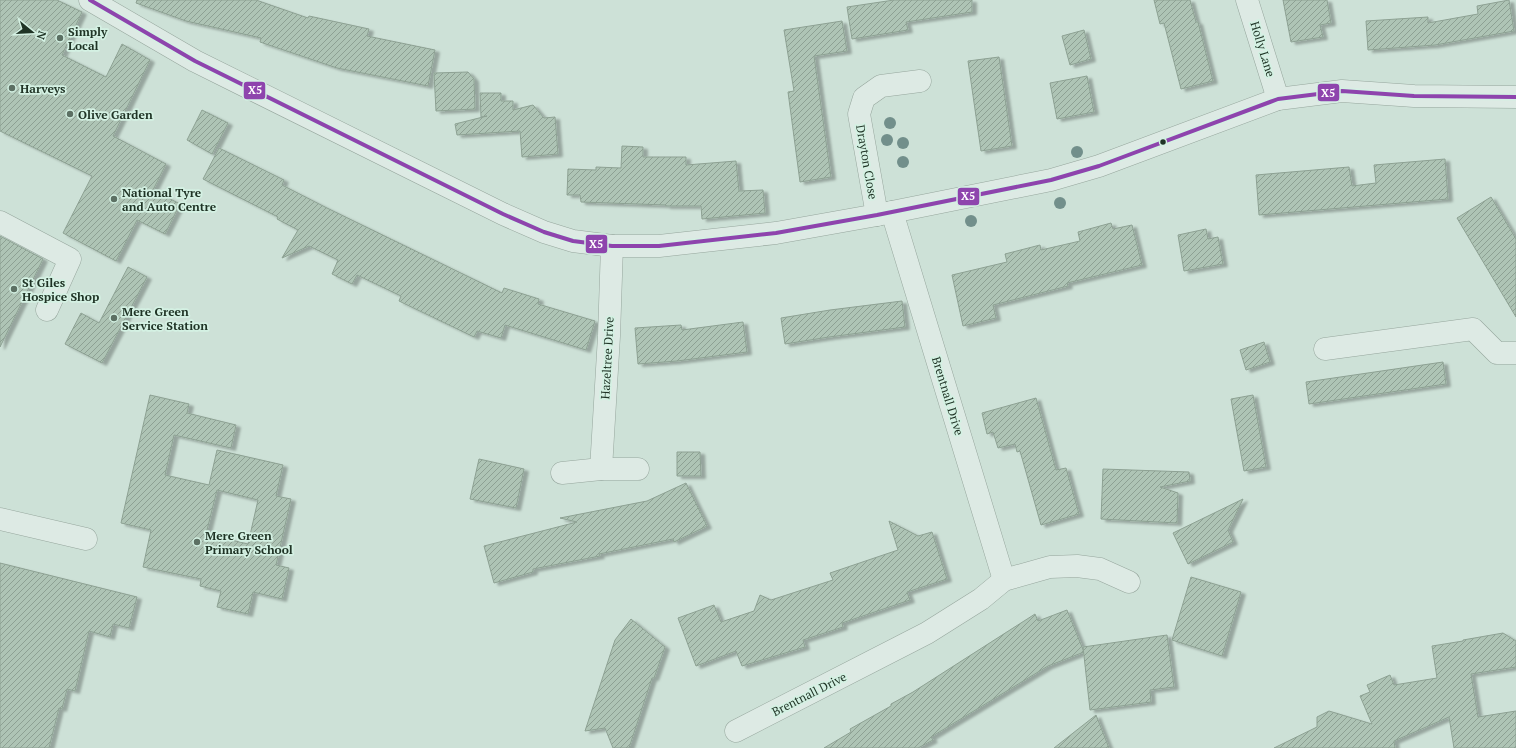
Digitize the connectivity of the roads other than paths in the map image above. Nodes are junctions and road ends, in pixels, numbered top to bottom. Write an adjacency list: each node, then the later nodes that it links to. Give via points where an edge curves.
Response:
1 (90, 0): 8 (street, via 195,61 503,214 544,232 573,241)
2 (1247, 0): 5 (street, Holly Lane)
3 (920, 81): 6 (street, Drayton Close, via 880,86 864,98 859,114)
4 (1516, 97): 5 (street, via 1414,96 1342,91)
5 (1278, 99): 6 (street, via 1099,166 1007,190)
6 (885, 214): 8 (street, via 776,233 659,246); 17 (street, Brentnall Drive)
7 (0, 222): 9 (street, via 70,259)
8 (612, 246): 12 (street, Hazeltree Drive)
9 (47, 310)
10 (1325, 349): 11 (street, via 1473,329 1497,353)
11 (1516, 354)
12 (601, 469): 13 (street); 14 (street)
13 (638, 469)
14 (562, 473)
15 (0, 519): 16 (street)
16 (86, 539)
17 (1004, 580): 18 (street, Brentnall Drive, via 1050,567 1077,566 1100,569); 19 (street, Brentnall Drive, via 981,599 928,633)
18 (1129, 582)
19 (736, 731)

